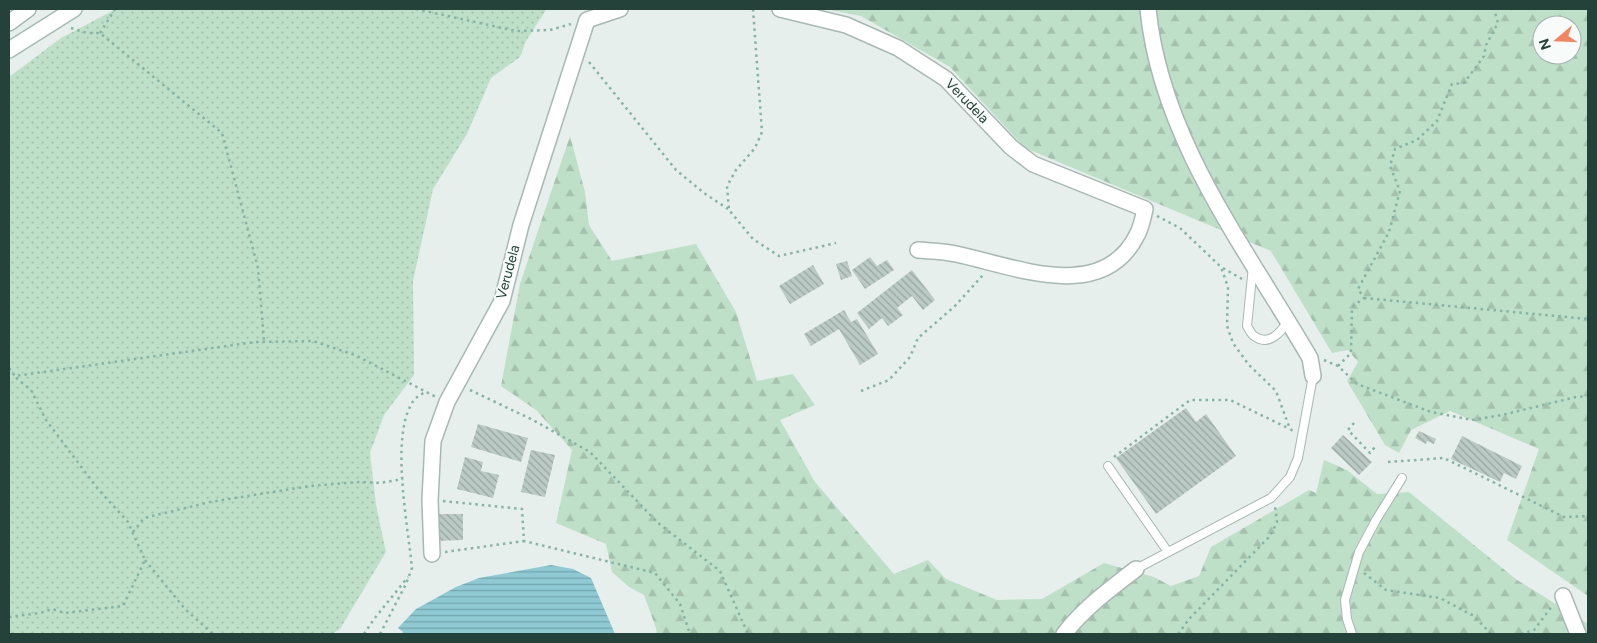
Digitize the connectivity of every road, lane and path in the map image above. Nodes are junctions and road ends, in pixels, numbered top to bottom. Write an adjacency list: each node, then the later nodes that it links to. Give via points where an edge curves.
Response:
1 (28, 9): 11 (street)
2 (115, 9): 12 (path)
3 (416, 9): 10 (path, via 516,30 550,30)
4 (620, 9): 10 (street)
5 (752, 9): 15 (path, via 762,132 755,148 727,186)
6 (780, 9): 16 (street, Verudela, via 846,24 898,48 946,79 1011,147 1033,164)
7 (1148, 9): 20 (street, via 1156,59 1171,107 1218,206)
8 (1494, 9): 23 (path, via 1498,22 1484,56 1464,83 1452,84 1437,121 1417,140 1395,149 1390,166 1400,191 1389,232 1358,289)
9 (66, 12): 12 (path, via 70,28); 14 (street)
10 (587, 20): 13 (street, Verudela)
11 (9, 23)
12 (100, 33): 26 (path, via 222,133 258,268)
13 (578, 49): 15 (path, via 676,170); 32 (street, Verudela, via 521,225 502,301)
14 (9, 50)
15 (729, 210): 17 (path, via 753,239 779,256)
16 (1145, 210): 19 (street, via 1138,234 1124,256 1082,276 1049,276); 21 (path, via 1180,228)
17 (836, 243)
18 (918, 250): 19 (street, via 954,253)
19 (994, 263): 33 (path, via 955,306 918,338 910,357 889,380)
20 (1253, 264): 22 (lane); 25 (street)
21 (1221, 267): 22 (path); 36 (path, via 1228,287 1228,326 1233,343 1249,365 1276,391)
22 (1250, 284): 25 (lane, via 1247,326 1254,336 1263,340 1273,338 1281,333)
23 (1364, 298): 24 (path); 28 (path, via 1352,307 1351,353)
24 (1588, 319)
25 (1288, 321): 27 (street)
26 (264, 342): 30 (path); 42 (path, via 313,341 355,355 425,392 410,406 401,439)
27 (1310, 358): 28 (path, via 1327,360); 31 (street)
28 (1338, 366): 34 (path, via 1357,384 1431,412 1472,420)
29 (9, 368): 30 (path)
30 (15, 376): 46 (path, via 31,390 46,420 98,489 128,522)
31 (1313, 376): 37 (lane)
32 (457, 384): 44 (street, Verudela, via 433,441); 60 (path, via 590,452 658,523 720,571)
33 (861, 391)
34 (1588, 396)
35 (1354, 423): 38 (path, via 1348,430 1370,453)
36 (1290, 429): 37 (path); 40 (path, via 1230,400 1190,400 1106,463)
37 (1302, 436): 43 (lane, via 1290,477)
38 (1376, 447)
39 (1388, 462): 45 (path, via 1444,458 1564,517)
40 (1108, 466): 48 (lane)
41 (1402, 478): 49 (lane)
42 (403, 479): 46 (path, via 310,486 210,502 144,518); 53 (path, via 412,568)
43 (1271, 498): 48 (lane); 62 (path, via 1277,522 1270,536)
44 (430, 500): 47 (path, via 522,509); 50 (street, Verudela)
45 (1588, 516)
46 (132, 532): 51 (path)
47 (524, 541): 50 (path); 59 (path, via 655,573 680,604)
48 (1168, 552): 52 (lane)
49 (1359, 552): 63 (lane, via 1345,600); 64 (path, via 1362,572 1386,590 1440,598 1474,616)
50 (432, 554)
51 (145, 560): 55 (path, via 122,606 65,613 52,609); 56 (path, via 185,609)
52 (1136, 569): 61 (street, via 1099,598)
53 (409, 576): 57 (path); 58 (path)
54 (1559, 599): 65 (path, via 1534,630); 66 (street)
55 (9, 617)
56 (213, 634)
57 (364, 634)
58 (380, 634)
59 (690, 634)
60 (748, 634)
61 (1064, 634)
62 (1178, 634)
63 (1352, 634)
64 (1491, 634)
65 (1521, 634)
66 (1578, 634)

